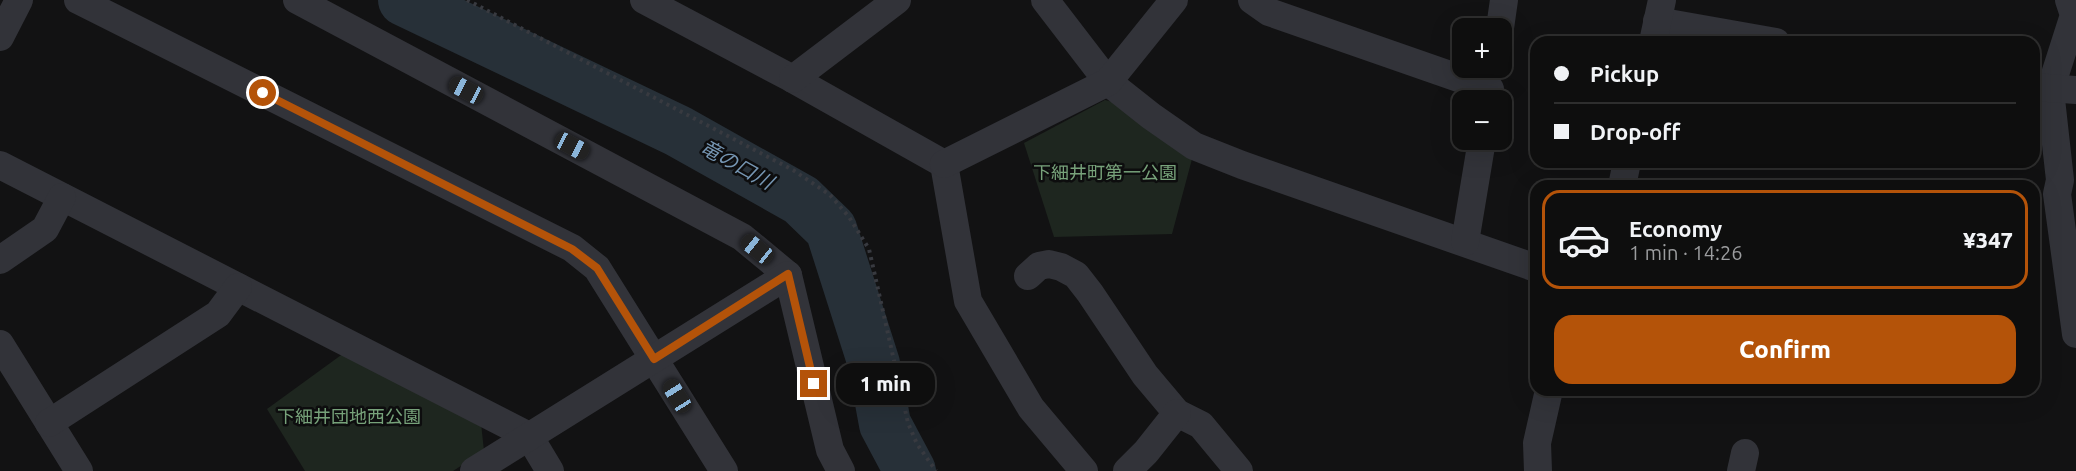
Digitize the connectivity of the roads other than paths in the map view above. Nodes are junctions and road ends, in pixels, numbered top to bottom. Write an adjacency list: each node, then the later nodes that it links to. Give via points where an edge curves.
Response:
1 (19, 0): 14 (street)
2 (78, 0): 31 (street, via 572,249 597,268)
3 (297, 0): 26 (street, via 742,237)
4 (897, 0): 15 (street)
5 (1045, 0): 16 (street)
6 (1174, 0): 16 (street)
7 (1252, 0): 17 (street, via 1269,12)
8 (1504, 0): 11 (street)
9 (2069, 0): 18 (street, via 2074,15)
10 (647, 1): 15 (street)
11 (1501, 18)
12 (1657, 21): 13 (street)
13 (1742, 36)
14 (0, 37)
15 (793, 79): 20 (street)
16 (1108, 82): 20 (street); 23 (street, via 1194,146)
17 (1490, 86)
18 (2054, 89): 29 (street, via 2060,180 2057,194)
19 (1480, 150): 23 (street)
20 (944, 164): 41 (street, via 968,301 1031,408)
21 (0, 165): 22 (street)
22 (62, 197): 24 (street, via 45,229); 28 (street)
23 (1465, 242): 25 (street)
24 (0, 260)
25 (1530, 266)
26 (788, 274): 31 (street); 40 (street, via 830,450)
27 (1028, 276): 33 (street, via 1039,266 1049,264 1076,275 1145,375)
28 (238, 287): 34 (street, via 218,314); 35 (street)
29 (2076, 334)
30 (0, 344): 34 (street)
31 (654, 359): 35 (street); 39 (street)
32 (1548, 396): 44 (street, via 1537,443)
33 (1177, 413): 42 (street); 43 (street, via 1201,425)
34 (49, 423): 36 (street)
35 (529, 436): 37 (street); 38 (street)
36 (79, 471)
37 (474, 471)
38 (550, 471)
39 (724, 471)
40 (841, 471)
41 (1084, 471)
42 (1127, 471)
43 (1239, 471)
44 (1538, 471)

